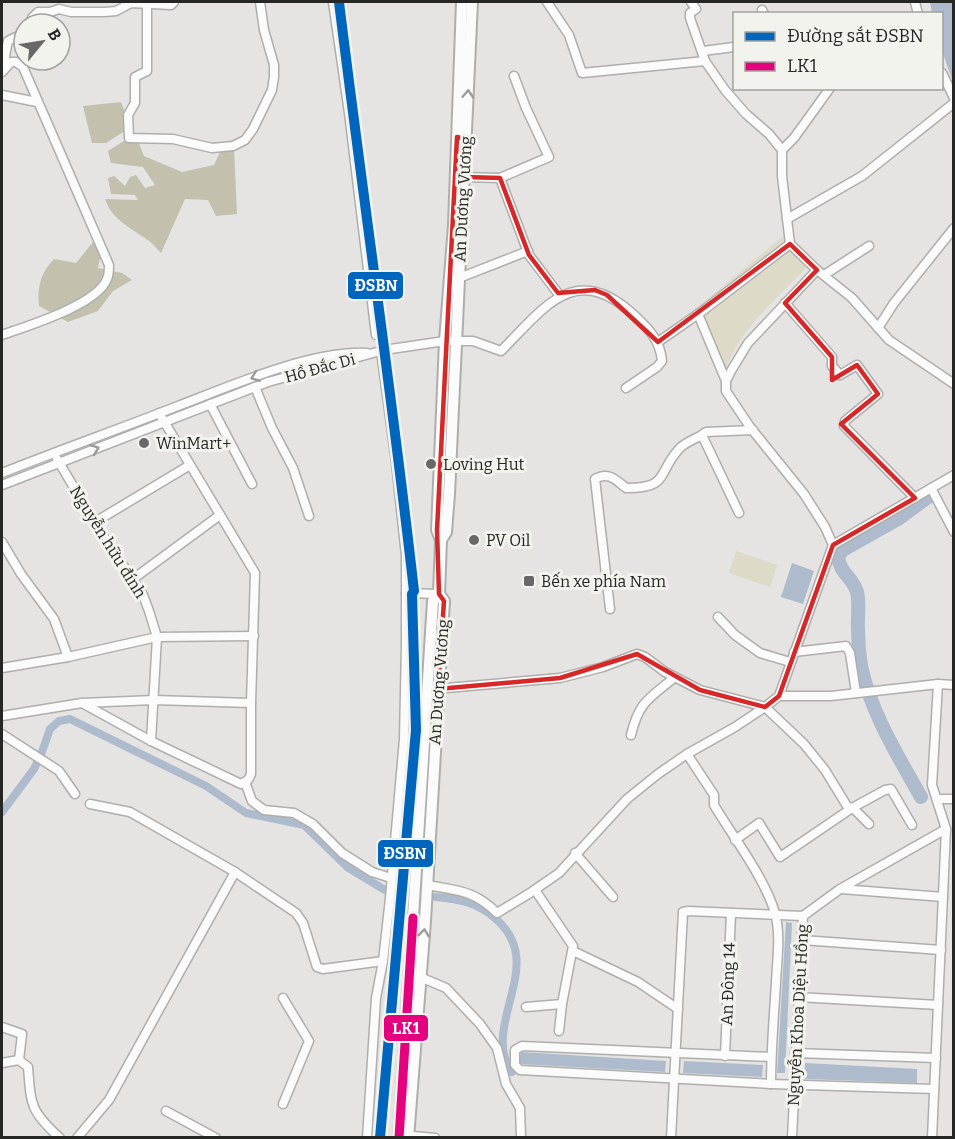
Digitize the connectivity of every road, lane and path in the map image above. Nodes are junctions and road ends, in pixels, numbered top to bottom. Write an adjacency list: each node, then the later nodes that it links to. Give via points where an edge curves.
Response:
1 (174, 2): 8 (street)
2 (260, 2): 8 (street, via 274,65 272,90 245,140 233,147 212,148 173,139 129,138 128,115 135,104 135,78 147,71)
3 (333, 2): 40 (street)
4 (462, 2): 24 (main road, An Dương Vương)
5 (472, 2): 24 (main road, An Dương Vương, one-way to 5)
6 (547, 2): 15 (street, via 569,35 582,73)
7 (691, 2): 14 (street, via 696,9 690,18)
8 (147, 3): 11 (street, via 131,3 116,11)
9 (50, 12): 10 (street)
10 (71, 12)
11 (72, 12)
12 (12, 39): 16 (street, via 8,41)
13 (733, 47): 14 (street)
14 (703, 51): 15 (street)
15 (705, 61): 25 (street, via 725,90)
16 (4, 69): 22 (street, via 11,62 22,67)
17 (943, 75): 21 (street)
18 (514, 76): 27 (street, via 549,157)
19 (829, 90): 25 (street)
20 (2, 95): 22 (street)
21 (954, 98)
22 (38, 102): 39 (street, via 109,265 107,280 99,291 77,306)
23 (954, 103): 28 (street, via 862,176)
24 (461, 138): 26 (main road, An Dương Vương); 41 (main road, An Dương Vương)
25 (782, 150): 28 (street)
26 (464, 177): 27 (street); 34 (main road, An Dương Vương)
27 (500, 178): 32 (street)
28 (787, 219): 30 (street)
29 (954, 228): 38 (street)
30 (790, 244): 33 (street); 37 (street)
31 (869, 246): 33 (street)
32 (528, 251): 34 (street); 35 (street)
33 (820, 273): 36 (street); 38 (street, via 852,298)
34 (459, 278): 41 (main road, An Dương Vương)
35 (560, 296): 41 (street, via 501,351 473,341); 42 (street, via 565,292 596,290 607,295 630,312)
36 (785, 303): 44 (street, via 748,343); 61 (street, via 832,357 832,366 840,375 857,365 878,394 844,421 844,426)
37 (698, 314): 42 (street); 44 (street)
38 (878, 328): 45 (street, via 889,340)
39 (2, 334)
40 (376, 335)
41 (450, 341): 43 (street); 71 (main road, An Dương Vương, via 449,494 446,532 441,540)
42 (658, 342): 47 (street, via 662,361)
43 (377, 352): 46 (street, Hồ Đắc Di); 49 (street, Hồ Đắc Di, one-way to 49, via 350,352 310,360); 70 (street, via 396,462)
44 (726, 381): 51 (street, via 726,391)
45 (954, 384)
46 (255, 387): 48 (street, Hồ Đắc Di); 64 (street, via 293,468)
47 (626, 388)
48 (210, 404): 50 (street, Hồ Đắc Di); 58 (street)
49 (159, 413): 50 (street); 53 (street, Hồ Đắc Di)
50 (164, 422): 54 (street, Hồ Đắc Di, one-way to 50); 55 (street)
51 (753, 430): 52 (street); 68 (street, via 804,495)
52 (702, 435): 62 (street); 72 (street, via 681,447 657,483 650,487 626,488 612,476 595,479)
53 (54, 453): 54 (street, Nguyễn hữu đính); 56 (street, Hồ Đắc Di)
54 (59, 463): 59 (street, Hồ Đắc Di); 65 (street, Nguyễn hữu đính)
55 (190, 465): 63 (street); 65 (street)
56 (2, 472)
57 (954, 475): 60 (street)
58 (252, 484)
59 (2, 485)
60 (931, 489): 61 (street); 66 (street)
61 (915, 498): 68 (street)
62 (738, 513)
63 (220, 515): 69 (street); 74 (street, via 255,573)
64 (309, 516)
65 (95, 522): 69 (street, Nguyễn hữu đính)
66 (954, 532)
67 (2, 542): 77 (street, via 54,619)
68 (833, 545): 76 (street)
69 (133, 579): 75 (street, Nguyễn hữu đính, via 143,595)
70 (406, 593): 71 (street); 108 (street, via 404,739)
71 (439, 594): 83 (main road, An Dương Vương, via 444,602)
72 (610, 609)
73 (718, 617): 78 (street, via 760,653)
74 (254, 636): 75 (street); 88 (street)
75 (157, 637): 77 (street); 86 (street, Nguyễn hữu đính)
76 (794, 652): 78 (street); 84 (street, via 846,646)
77 (68, 657): 79 (street)
78 (790, 662): 85 (street)
79 (2, 668)
80 (675, 677): 83 (street, via 637,654 560,678); 89 (street, via 700,690); 92 (street, via 639,708)
81 (938, 684): 82 (street); 84 (street); 97 (street, via 932,784)
82 (954, 685)
83 (433, 689): 104 (main road, An Dương Vương)
84 (858, 693): 85 (street)
85 (779, 696): 89 (street)
86 (154, 700): 87 (street); 88 (street); 93 (street, Nguyễn hữu đính)
87 (82, 703): 90 (street); 93 (street)
88 (251, 703): 95 (street, via 251,774)
89 (765, 707): 94 (street); 100 (street, via 804,744)
90 (2, 716)
91 (2, 734): 96 (street, via 63,774)
92 (632, 735)
93 (151, 741): 95 (street, via 241,784)
94 (687, 754): 105 (street, via 714,795 714,805); 106 (street, via 627,799)
95 (245, 782): 108 (street, via 252,801 264,810 294,813 314,824 342,853)
96 (75, 794)
97 (937, 799): 98 (street); 103 (street)
98 (954, 799)
99 (90, 804): 107 (street, via 130,812)
100 (852, 808): 101 (street); 102 (street, via 891,789); 105 (street, via 780,857 759,823)
101 (868, 824)
102 (912, 825)
103 (946, 829): 110 (street, Nguyễn Khoa Diệu Hồng); 113 (street)
104 (424, 837): 109 (main road, An Dương Vương); 143 (main road, An Dương Vương, via 403,1051)
105 (735, 840): 115 (street)
106 (575, 854): 111 (street, via 559,873); 112 (street)
107 (235, 872): 120 (street, via 296,913 320,968); 145 (street, via 109,1100)
108 (391, 881): 120 (street)
109 (428, 885): 111 (street, via 477,896 497,913); 121 (main road, An Dương Vương, one-way to 109)
110 (840, 889): 113 (street); 116 (street, Nguyễn Khoa Diệu Hồng)
111 (535, 890): 119 (street)
112 (613, 897)
113 (943, 897): 118 (street)
114 (731, 913): 115 (street); 127 (street, via 683,912); 132 (street, An Đông 14)
115 (775, 914): 116 (street); 133 (street, via 778,954)
116 (803, 916): 117 (street, Nguyễn Khoa Diệu Hồng)
117 (802, 940): 118 (street); 122 (street, Nguyễn Khoa Diệu Hồng)
118 (941, 950): 125 (street)
119 (573, 951): 124 (street); 127 (street, via 638,982)
120 (383, 961): 147 (street, via 376,998)
121 (420, 976): 143 (main road, An Dương Vương); 149 (street, via 446,988 497,1048 506,1084 520,1108)
122 (798, 997): 125 (street); 130 (street, Nguyễn Khoa Diệu Hồng)
123 (283, 998): 141 (street, via 309,1041)
124 (562, 1004): 126 (street); 129 (street)
125 (938, 1005): 134 (street)
126 (526, 1007)
127 (678, 1009): 131 (street)
128 (2, 1027): 135 (street, via 22,1034)
129 (559, 1031)
130 (795, 1053): 134 (street); 139 (street, Nguyễn Khoa Diệu Hồng)
131 (675, 1054): 132 (street); 137 (street); 137 (street, via 522,1046 515,1050 515,1065 520,1070)
132 (725, 1056): 133 (street)
133 (771, 1057): 138 (street)
134 (936, 1058): 140 (street)
135 (19, 1060): 136 (street); 144 (street, via 28,1067 30,1103 41,1121)
136 (2, 1063)
137 (674, 1078): 138 (street); 150 (street)
138 (771, 1084): 139 (street)
139 (795, 1084): 140 (street); 151 (street, Nguyễn Khoa Diệu Hồng)
140 (934, 1089): 152 (street)
141 (283, 1104)
142 (166, 1111): 146 (street)
143 (403, 1136): 148 (street)
144 (60, 1137)
145 (77, 1137)
146 (216, 1137)
147 (367, 1137)
148 (435, 1137)
149 (521, 1137)
150 (671, 1137)
151 (792, 1137)
152 (932, 1137)

